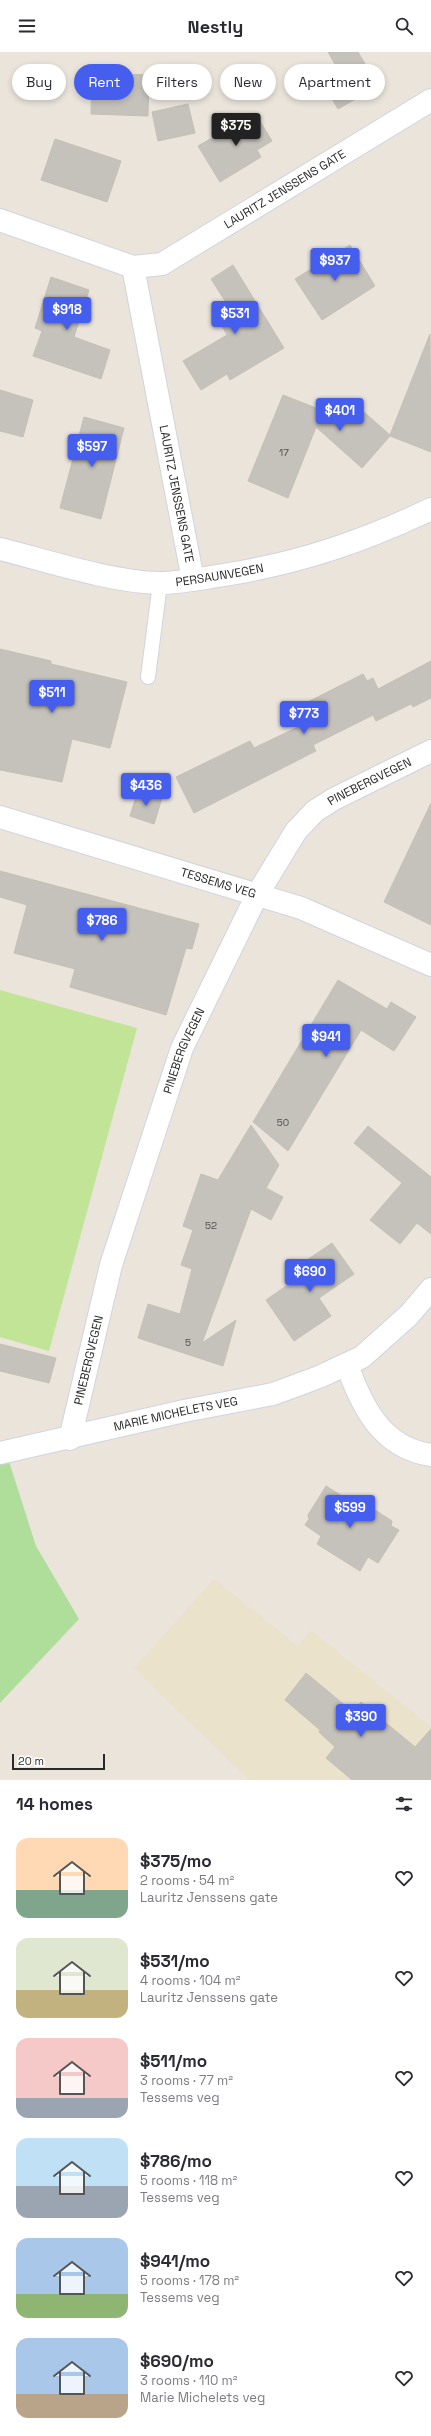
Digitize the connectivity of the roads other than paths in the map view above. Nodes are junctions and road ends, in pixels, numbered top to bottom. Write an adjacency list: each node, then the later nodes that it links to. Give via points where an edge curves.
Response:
1 (431, 100): 3 (street, LAURITZ JENSSENS GATE, via 162,264)
2 (0, 220): 3 (street, LAURITZ JENSSENS GATE)
3 (134, 267): 6 (street, LAURITZ JENSSENS GATE)
4 (431, 509): 6 (street, PERSAUNVEGEN, via 380,533 323,553 258,569)
5 (0, 549): 7 (street, PERSAUNVEGEN, via 103,575)
6 (193, 580): 7 (street, PERSAUNVEGEN)
7 (160, 583): 8 (lane)
8 (148, 677)
9 (431, 751): 11 (street, PINEBERGVEGEN, via 315,811 296,831)
10 (0, 817): 11 (street, TESSEMS VEG)
11 (257, 895): 12 (street, TESSEMS VEG, via 301,908); 15 (street, PINEBERGVEGEN, via 182,1048 111,1265)
12 (431, 965)
13 (431, 1289): 14 (street, MARIE MICHELETS VEG, via 404,1320 362,1357)
14 (347, 1365): 15 (street, MARIE MICHELETS VEG, via 273,1394 184,1411); 17 (street, via 359,1398 382,1430 401,1447)
15 (70, 1439): 16 (street, MARIE MICHELETS VEG)
16 (0, 1454)
17 (431, 1456)

